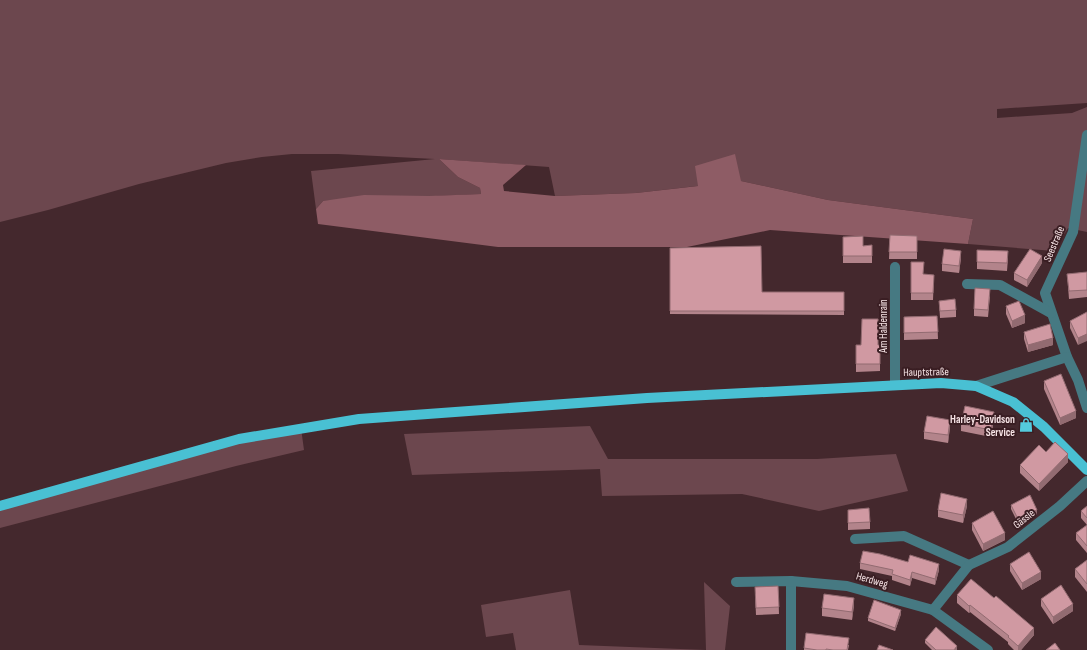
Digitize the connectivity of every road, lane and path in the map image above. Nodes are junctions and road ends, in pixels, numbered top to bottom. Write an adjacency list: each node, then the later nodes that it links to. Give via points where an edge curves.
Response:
1 (1087, 135): 4 (street, Seestraße, via 1073,232 1045,293)
2 (895, 267): 6 (street, Am Haldenrain)
3 (967, 284): 4 (street, via 1000,285)
4 (1051, 313): 5 (street, Seestraße)
5 (1067, 357): 7 (street); 8 (street, Seestraße)
6 (895, 385): 7 (main road, Hauptstraße, via 941,382); 11 (main road, Hauptstraße, via 647,398 359,419 239,439)
7 (976, 386): 9 (main road, Hauptstraße, via 1013,402 1044,427)
8 (1087, 408)
9 (1087, 470)
10 (1087, 481): 13 (street, Gässle, via 1008,547)
11 (0, 506)
12 (855, 539): 13 (street, via 904,536)
13 (969, 565): 16 (street, Gässle)
14 (791, 581): 15 (street, Herdweg); 16 (street, Herdweg, via 847,586); 17 (street)
15 (736, 582)
16 (934, 610): 18 (street, Herdweg)
17 (791, 650)
18 (988, 650)

